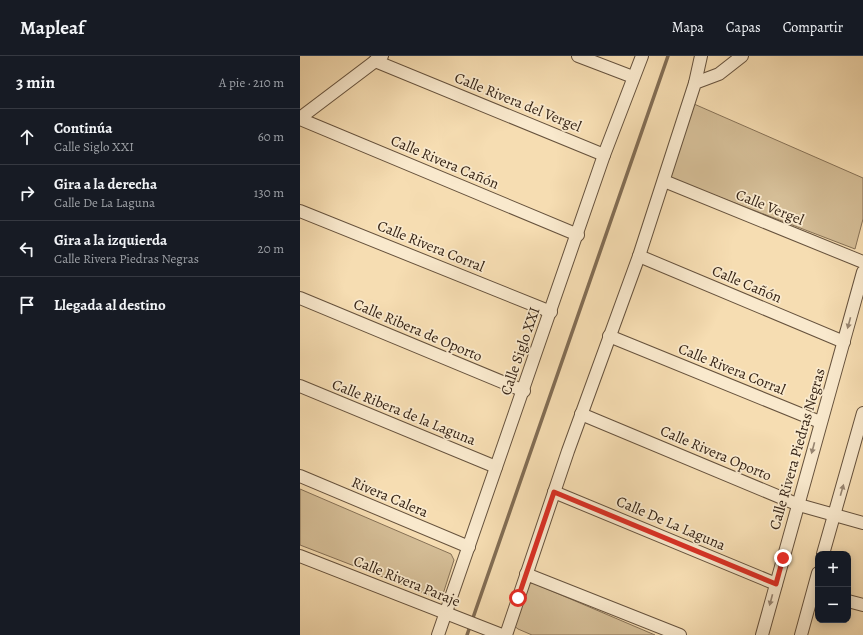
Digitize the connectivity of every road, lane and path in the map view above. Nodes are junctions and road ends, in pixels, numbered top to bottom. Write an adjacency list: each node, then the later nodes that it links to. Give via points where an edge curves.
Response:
1 (578, 56): 6 (street)
2 (642, 56): 6 (street, Calle Siglo XXI)
3 (701, 56): 7 (street)
4 (742, 56): 7 (street, via 719,74)
5 (379, 58): 8 (street); 9 (street, Calle Rivera del Vergel)
6 (633, 77): 9 (street, Calle Siglo XXI)
7 (695, 82): 10 (street)
8 (300, 118): 12 (street, Calle Rivera Cañón)
9 (604, 155): 12 (street, Calle Siglo XXI)
10 (664, 181): 13 (street); 14 (street, Calle Vergel)
11 (300, 211): 17 (street, Calle Rivera Corral)
12 (578, 235): 17 (street, Calle Siglo XXI)
13 (639, 256): 18 (street); 19 (street, Calle Cañón)
14 (863, 262)
15 (863, 272): 19 (street, Calle Rivera Piedras Negras, one-way to 19)
16 (300, 298): 21 (street, Calle Ribera de Oporto)
17 (551, 312): 21 (street, Calle Siglo XXI)
18 (610, 336): 23 (street); 24 (street, Calle Rivera Corral)
19 (844, 342): 24 (street, Calle Rivera Piedras Negras)
20 (300, 386): 26 (street, Calle Ribera de la Laguna)
21 (524, 391): 26 (street, Calle Siglo XXI)
22 (863, 413): 25 (street)
23 (581, 414): 28 (street); 29 (street, Calle Rivera Oporto)
24 (820, 422): 29 (street, Calle Rivera Piedras Negras, one-way to 29)
25 (861, 430): 30 (street, one-way to 25)
26 (496, 467): 32 (street, Calle Siglo XXI)
27 (300, 476): 32 (street, Rivera Calera)
28 (554, 492): 35 (street); 36 (street, Calle De La Laguna)
29 (799, 505): 30 (street, Calle Rivera Oporto); 36 (street, Calle Rivera Piedras Negras)
30 (834, 515): 31 (street, Calle Rivera Oporto); 33 (street)
31 (863, 523)
32 (469, 547): 40 (street, Calle Siglo XXI)
33 (824, 551)
34 (300, 556): 40 (street, Calle Rivera Paraje)
35 (526, 574): 43 (street); 44 (street)
36 (776, 584): 45 (street, Calle Rivera Piedras Negras, one-way to 45)
37 (815, 593): 46 (street)
38 (851, 602): 39 (street)
39 (863, 606)
40 (446, 613): 41 (street, Calle Siglo XXI); 42 (street, Calle Rivera Paraje)
41 (438, 635)
42 (502, 635)
43 (506, 635)
44 (680, 635)
45 (762, 635)
46 (801, 635)

